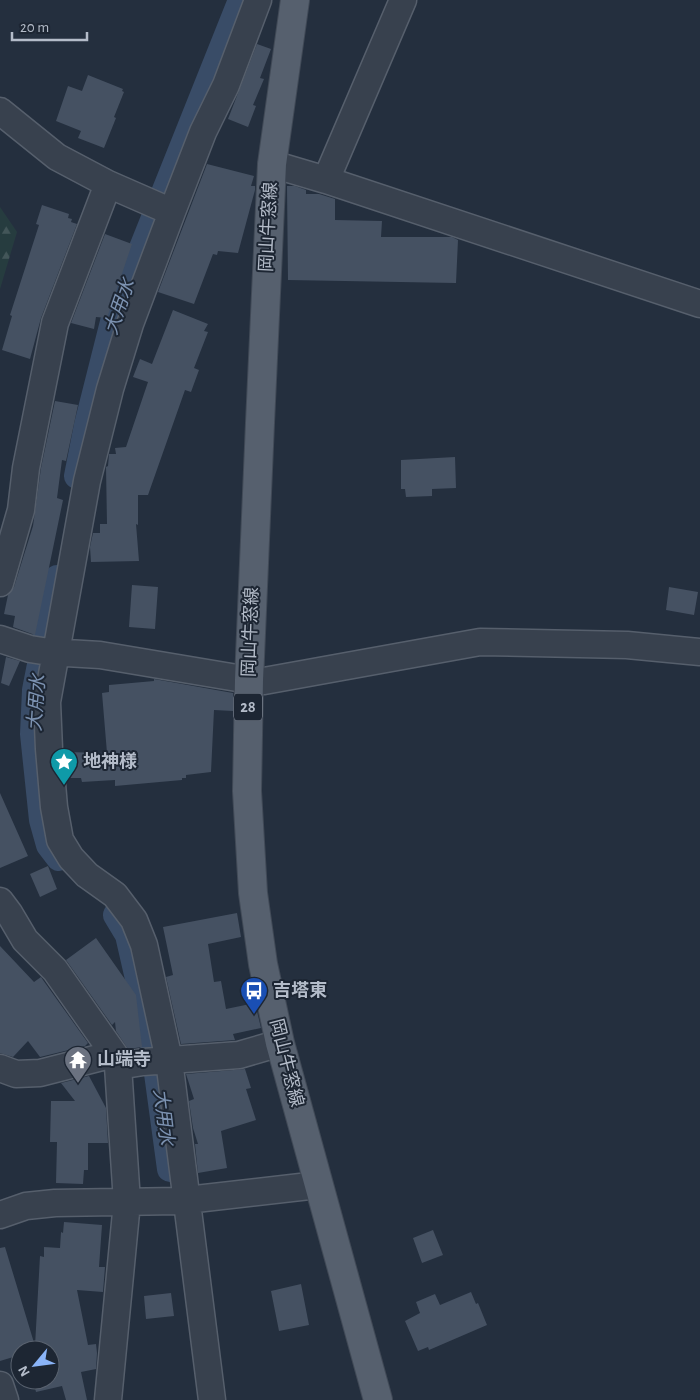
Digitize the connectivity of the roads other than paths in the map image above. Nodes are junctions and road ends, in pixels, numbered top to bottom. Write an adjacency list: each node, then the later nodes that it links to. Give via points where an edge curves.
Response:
1 (258, 0): 8 (street, via 226,85)
2 (295, 0): 5 (main road, 岡山牛窓線 / 28)
3 (403, 0): 6 (street)
4 (0, 111): 7 (street, via 57,157)
5 (272, 164): 6 (street); 14 (main road, 岡山牛窓線 / 28)
6 (326, 180): 9 (street)
7 (108, 184): 8 (street); 10 (street, via 55,323 26,468 21,510)
8 (163, 209): 12 (street, via 110,389 88,481)
9 (700, 304)
10 (0, 582)
11 (0, 639): 12 (street, via 30,649)
12 (55, 652): 14 (street, via 100,654); 18 (street, via 47,702 54,807 60,840 71,858 87,875 115,895 134,920 144,945)
13 (700, 652): 14 (street, via 627,645 480,642 264,681)
14 (249, 680): 16 (main road, 岡山牛窓線 / 28, via 247,791 253,893 263,964)
15 (0, 901): 17 (street, via 25,940 55,970)
16 (280, 1043): 18 (street, via 239,1055); 20 (main road, 岡山牛窓線 / 28)
17 (116, 1060): 18 (street); 19 (street, via 40,1073 16,1074); 22 (street)
18 (158, 1061): 21 (street)
19 (0, 1068)
20 (318, 1185): 21 (street); 28 (main road, 岡山牛窓線 / 28)
21 (176, 1200): 22 (street); 27 (street)
22 (127, 1202): 23 (street, via 55,1203 26,1206); 26 (street)
23 (0, 1215)
24 (0, 1385): 25 (street)
25 (5, 1400)
26 (108, 1400)
27 (212, 1400)
28 (378, 1400)

